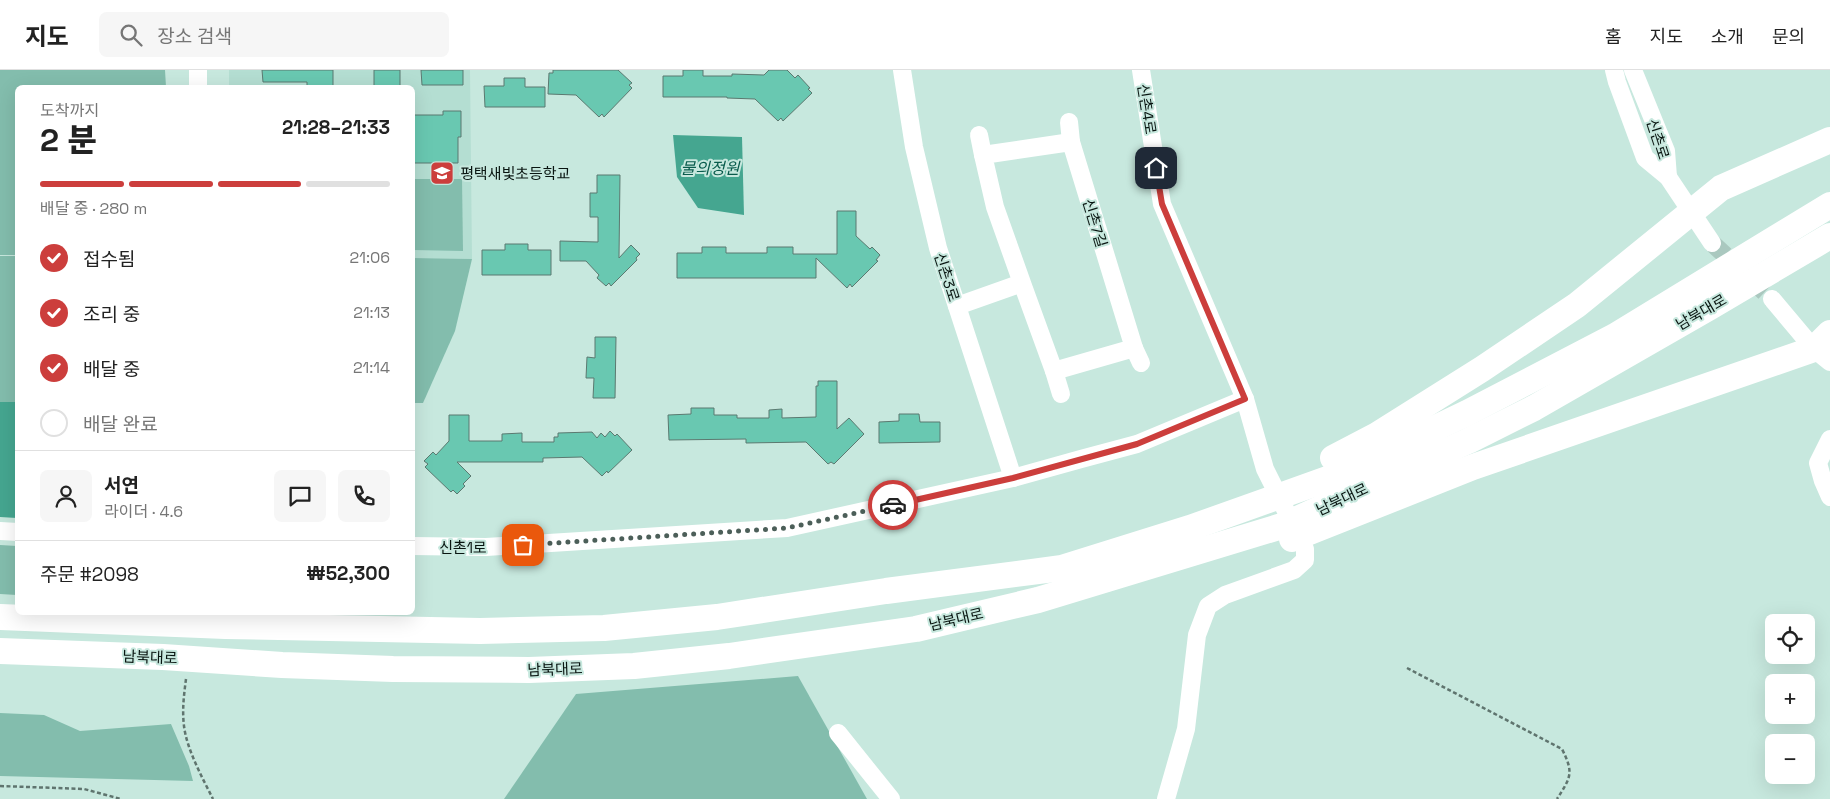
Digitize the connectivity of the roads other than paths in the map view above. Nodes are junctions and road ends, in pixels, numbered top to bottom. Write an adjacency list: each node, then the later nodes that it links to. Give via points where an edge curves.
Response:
1 (198, 70): 6 (street)
2 (902, 70): 19 (street, 신촌3로, via 914,148)
3 (1142, 70): 23 (street, 신촌4로, via 1162,204)
4 (1614, 70): 12 (street, 신촌로, via 1645,158)
5 (1633, 70): 12 (street, 신촌로, via 1666,151)
6 (198, 85)
7 (1069, 122): 10 (street, 신촌7길)
8 (979, 135): 11 (street)
9 (1830, 140): 14 (highway, via 1721,188)
10 (1071, 142): 11 (street); 21 (street, 신촌7길, via 1137,356)
11 (983, 155): 17 (street, via 995,207)
12 (1668, 178): 14 (street)
13 (1830, 205): 30 (highway, 남북대로, via 1615,336 1467,413 1334,476)
14 (1691, 214): 16 (street); 30 (highway, via 1577,305 1377,435 1319,465 1149,531)
15 (1830, 236): 31 (highway, 남북대로, via 1542,403 1468,441 1282,526)
16 (1712, 243)
17 (1022, 283): 19 (street); 21 (street)
18 (1772, 299): 20 (street)
19 (956, 306): 25 (street, 신촌3로)
20 (1825, 348): 31 (highway, via 1473,467 1250,554)
21 (1054, 371): 22 (street)
22 (1061, 394)
23 (1245, 399): 25 (street, 신촌1로, via 1137,444); 36 (street, 신촌4로, via 1265,469 1304,544 1305,560 1294,570 1225,595 1208,606 1197,635 1186,730)
24 (1830, 439): 26 (street, via 1818,463)
25 (1013, 478): 29 (street, 신촌1로, via 787,528 486,547)
26 (1830, 497)
27 (0, 531): 28 (street)
28 (15, 532)
29 (415, 546)
30 (1127, 548): 32 (highway, 남북대로, via 1062,568 717,617 604,628 471,631)
31 (1162, 562): 33 (highway, 남북대로, via 1038,600 916,629 634,666 529,670 394,668)
32 (0, 617)
33 (0, 651)
34 (838, 733): 35 (street)
35 (890, 799)
36 (1166, 799)

